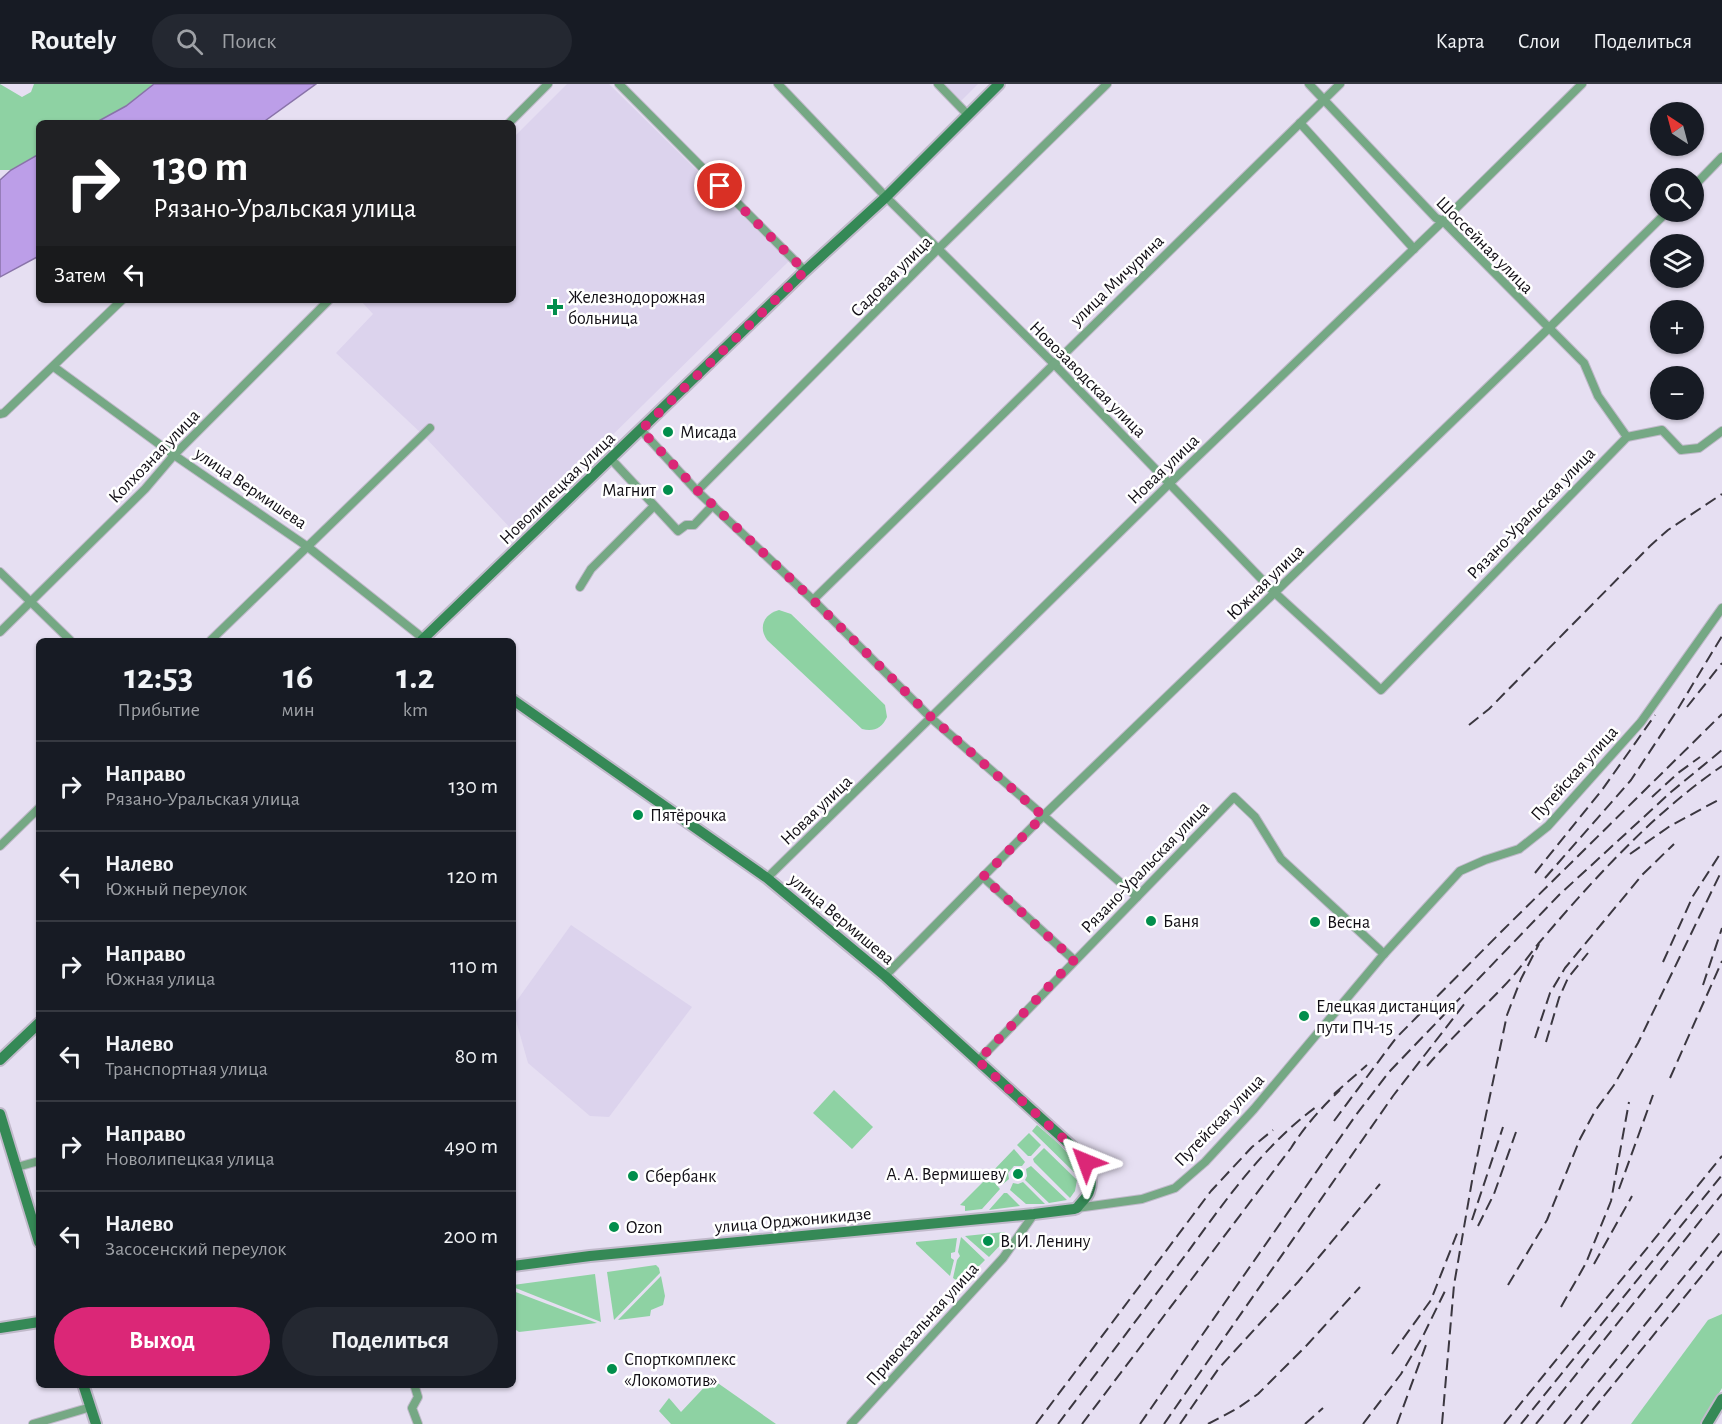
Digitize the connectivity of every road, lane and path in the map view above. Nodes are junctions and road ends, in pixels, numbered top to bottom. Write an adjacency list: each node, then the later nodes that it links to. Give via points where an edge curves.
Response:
1 (548, 84): 12 (street)
2 (619, 84): 21 (street)
3 (778, 84): 16 (street, Новозаводская улица)
4 (938, 84): 11 (street)
5 (999, 84): 11 (street, Новолипецкая улица)
6 (1107, 84): 19 (street, Садовая улица)
7 (1309, 84): 10 (street, Шоссейная улица)
8 (1340, 84): 10 (street, улица Мичурина)
9 (1582, 84): 17 (street, Новая улица)
10 (1324, 100): 13 (street, улица Мичурина); 17 (street, Шоссейная улица)
11 (968, 115): 16 (street, Новолипецкая улица)
12 (511, 120)
13 (1300, 123): 20 (street); 25 (street, улица Мичурина)
14 (1722, 157): 15 (street)
15 (1704, 176)
16 (886, 197): 19 (street, Новозаводская улица); 21 (street, Новолипецкая улица)
17 (1443, 221): 20 (street, Новая улица); 24 (street, Шоссейная улица)
18 (1657, 222): 24 (street, Южная улица)
19 (938, 249): 25 (street, Новозаводская улица); 35 (street, Садовая улица)
20 (1414, 249): 34 (street, Новая улица)
21 (805, 271): 29 (street, Новолипецкая улица)
22 (120, 303): 26 (street)
23 (326, 303): 32 (street, Колхозная улица)
24 (1548, 329): 31 (street, Шоссейная улица, via 1584,363 1598,396); 41 (street, Южная улица)
25 (1053, 363): 34 (street, Новозаводская улица); 42 (street, улица Мичурина)
26 (54, 367): 27 (street); 32 (street, улица Вермишева)
27 (0, 414)
28 (430, 428): 38 (street)
29 (641, 430): 33 (street, Новолипецкая улица); 35 (street)
30 (1722, 430): 31 (street, via 1699,448 1681,450 1662,430)
31 (1627, 437): 50 (street, Рязано-Уральская улица)
32 (174, 455): 38 (street, улица Вермишева); 43 (street, Колхозная улица)
33 (611, 459): 37 (street); 49 (street, Новолипецкая улица)
34 (1170, 483): 41 (street, Новозаводская улица); 52 (street, Новая улица)
35 (698, 491): 36 (street)
36 (713, 505): 37 (street, via 694,525 678,531); 42 (street)
37 (654, 506): 40 (street, via 591,569)
38 (308, 547): 47 (street); 48 (street, улица Вермишева)
39 (0, 572): 43 (street)
40 (580, 587)
41 (1275, 593): 50 (street, Новозаводская улица); 54 (street, Южная улица)
42 (813, 600): 52 (street)
43 (32, 602): 45 (street, Колхозная улица); 46 (street)
44 (1722, 608): 59 (street, Путейская улица, via 1641,722 1548,826 1519,849 1460,871)
45 (0, 632)
46 (68, 638)
47 (213, 638)
48 (422, 638)
49 (426, 638)
50 (1381, 690)
51 (516, 702): 57 (street, улица Вермишева)
52 (932, 718): 54 (street); 57 (street, Новая улица)
53 (36, 811): 55 (street)
54 (1043, 816): 56 (street, Южная улица); 58 (street)
55 (0, 846)
56 (983, 877): 60 (street); 61 (street, Южная улица)
57 (767, 879): 61 (street, улица Вермишева)
58 (1137, 897): 59 (street, Рязано-Уральская улица, via 1234,797 1255,817 1281,859); 60 (street, Рязано-Уральская улица)
59 (1384, 954): 68 (street, Путейская улица, via 1254,1109 1174,1188 1142,1199)
60 (1074, 960): 64 (street, Рязано-Уральская улица)
61 (885, 976): 64 (street, улица Вермишева)
62 (36, 1026): 63 (street)
63 (0, 1060)
64 (978, 1061): 68 (street, улица Вермишева, via 1086,1162 1089,1192)
65 (0, 1114): 67 (street)
66 (36, 1162): 67 (street)
67 (17, 1167): 70 (street)
68 (1077, 1208): 69 (street, улица Орджоникидзе)
69 (1034, 1214): 71 (street, улица Орджоникидзе); 81 (street, Привокзальная улица, via 1003,1258)
70 (36, 1232)
71 (516, 1266)
72 (36, 1322): 73 (street)
73 (0, 1328)
74 (84, 1388): 77 (street)
75 (415, 1388): 80 (street, via 418,1397 412,1407)
76 (1722, 1399): 82 (street)
77 (91, 1407): 78 (street); 79 (street)
78 (33, 1424)
79 (96, 1424)
80 (418, 1424)
81 (851, 1424)
82 (1707, 1424)

